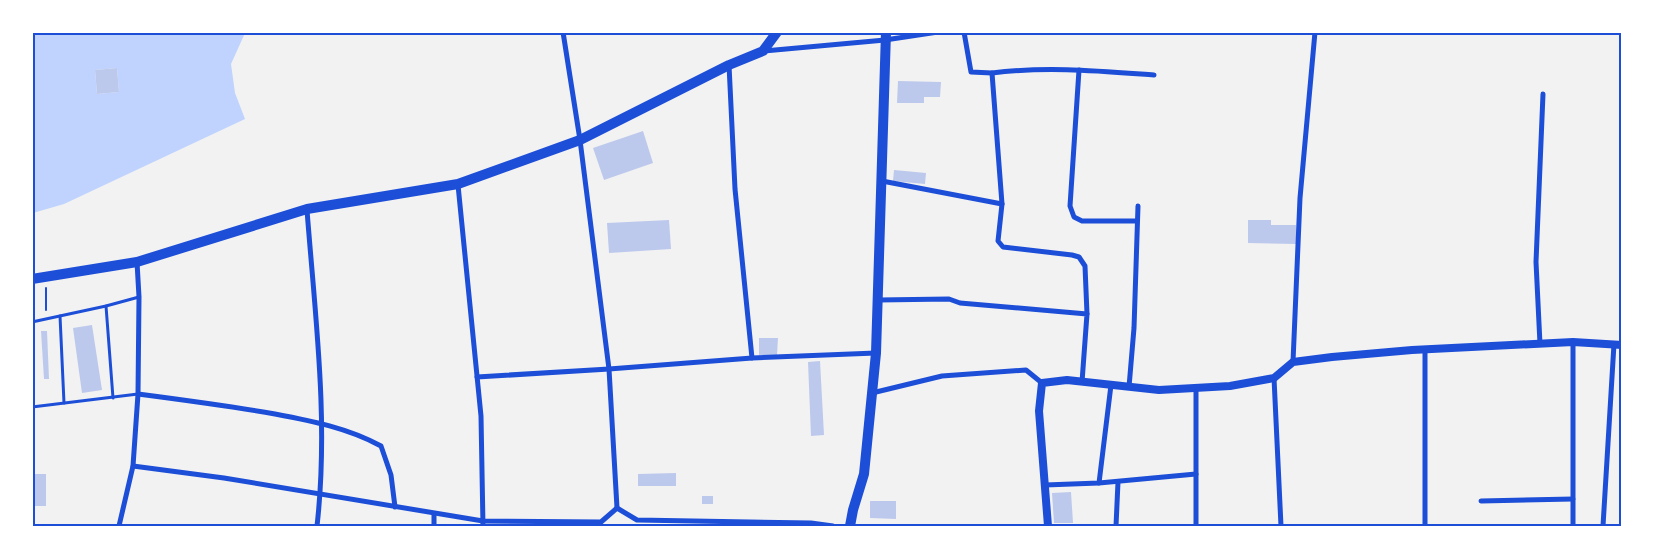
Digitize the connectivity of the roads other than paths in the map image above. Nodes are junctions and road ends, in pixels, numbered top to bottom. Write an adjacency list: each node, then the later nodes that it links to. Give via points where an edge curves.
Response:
1 (564, 32): 13 (street)
2 (777, 32): 7 (main road)
3 (938, 32): 6 (street)
4 (964, 32): 10 (street, via 971,72)
5 (1315, 32): 34 (street, via 1300,198)
6 (886, 36): 7 (street); 14 (main road)
7 (763, 51): 8 (main road)
8 (730, 65): 13 (main road); 33 (street, via 735,189)
9 (1079, 70): 10 (street, via 1024,69); 11 (street); 19 (street, via 1070,206 1074,218 1082,221)
10 (992, 73): 16 (street)
11 (1154, 75)
12 (1543, 94): 29 (street, via 1536,262)
13 (580, 140): 15 (main road); 35 (street)
14 (881, 181): 16 (street); 23 (main road)
15 (458, 184): 18 (main road); 36 (street)
16 (1002, 204): 25 (street, via 998,241 1003,247 1079,257 1085,266)
17 (1138, 206): 19 (street)
18 (307, 209): 20 (main road); 48 (street)
19 (1137, 221): 41 (street)
20 (137, 262): 21 (main road); 22 (street)
21 (32, 279)
22 (139, 297): 24 (lane); 44 (street)
23 (877, 300): 25 (street, via 949,299 960,303); 32 (main road)
24 (106, 306): 26 (lane); 45 (lane)
25 (1087, 314): 38 (street)
26 (60, 316): 27 (lane); 46 (lane)
27 (32, 322)
28 (1573, 342): 29 (street); 30 (street); 55 (street)
29 (1540, 344): 31 (street)
30 (1618, 345): 74 (street)
31 (1425, 349): 34 (street); 72 (street)
32 (876, 353): 33 (street); 43 (main road)
33 (752, 358): 35 (street)
34 (1293, 362): 37 (street)
35 (608, 369): 36 (street); 58 (street)
36 (477, 377): 60 (street)
37 (1274, 378): 42 (street); 71 (street)
38 (1082, 382): 39 (street); 40 (street)
39 (1042, 383): 43 (street, via 1026,370 942,376); 53 (street, via 1039,411)
40 (1110, 385): 41 (street); 52 (street)
41 (1130, 387): 42 (street, via 1159,390)
42 (1196, 388): 50 (street)
43 (872, 393): 67 (main road, via 864,474)
44 (138, 394): 45 (lane); 48 (street); 49 (street)
45 (113, 398): 46 (lane)
46 (64, 403): 47 (lane)
47 (32, 407)
48 (322, 423): 54 (street); 57 (street, via 361,435 381,446 391,475)
49 (133, 466): 54 (street); 63 (street)
50 (1196, 474): 51 (street); 70 (street)
51 (1118, 482): 52 (street); 69 (street)
52 (1098, 484): 53 (street)
53 (1045, 485): 68 (street)
54 (321, 495): 57 (street); 64 (street)
55 (1573, 498): 56 (street); 73 (street)
56 (1481, 501)
57 (395, 507): 59 (street)
58 (617, 508): 61 (street); 62 (street, via 637,520)
59 (434, 514): 60 (street); 65 (street)
60 (483, 524): 61 (street)
61 (600, 524)
62 (810, 525): 66 (street)
63 (119, 526)
64 (317, 526)
65 (434, 526)
66 (833, 526)
67 (850, 526)
68 (1048, 526)
69 (1116, 526)
70 (1196, 526)
71 (1281, 526)
72 (1425, 526)
73 (1574, 526)
74 (1603, 526)

